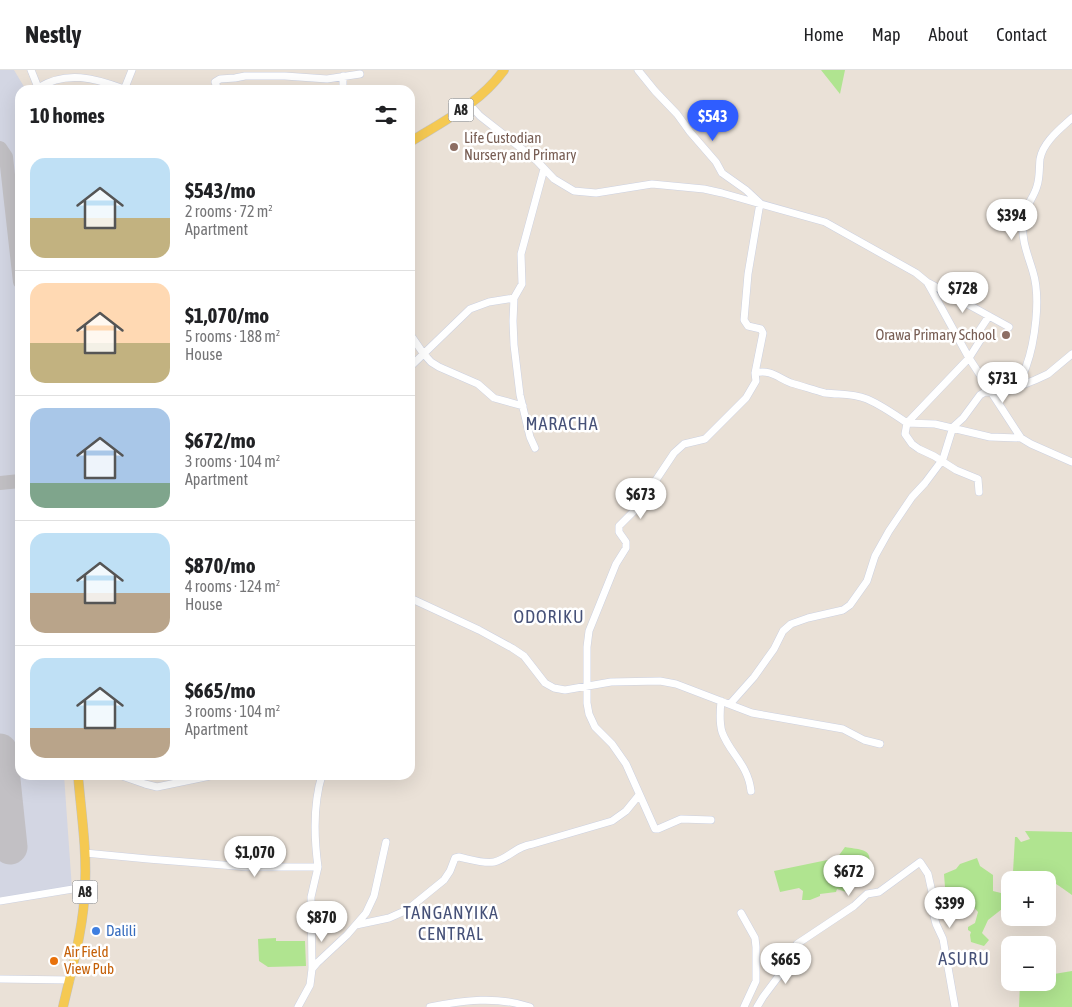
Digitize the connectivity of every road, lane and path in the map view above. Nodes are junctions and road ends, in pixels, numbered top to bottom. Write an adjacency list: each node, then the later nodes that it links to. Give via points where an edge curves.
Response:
1 (31, 70): 7 (street)
2 (132, 70): 10 (street)
3 (504, 70): 13 (main road, A8)
4 (638, 70): 17 (street, via 722,173)
5 (360, 74): 6 (street)
6 (343, 76): 11 (street, via 320,79 245,76 220,79 215,82); 12 (street)
7 (37, 85)
8 (44, 85): 9 (street, via 76,77)
9 (112, 85)
10 (126, 85)
11 (216, 85)
12 (344, 85)
13 (470, 105): 15 (main road, A8); 16 (street)
14 (1072, 118): 28 (street, via 1044,149 1037,188 1024,210 1024,242 1035,280 1036,310 1028,360)
15 (415, 139)
16 (544, 169): 17 (street, via 566,188 581,192 605,192 652,184 704,189); 19 (street, via 520,254 522,284)
17 (760, 203): 18 (street, via 830,225); 27 (street, via 744,316 745,324 761,329 763,333)
18 (927, 282): 20 (street); 25 (street)
19 (514, 298): 23 (street, via 489,302 470,310); 30 (street, via 514,345)
20 (989, 316): 21 (street); 25 (street, via 979,331 981,339)
21 (1009, 327)
22 (415, 341): 23 (street)
23 (424, 353): 26 (street); 30 (street, via 438,367 478,384 494,398)
24 (1072, 354): 28 (street, via 1048,374)
25 (969, 358): 29 (street); 31 (street)
26 (415, 362)
27 (755, 372): 31 (street, via 771,372 788,382 826,393 865,398); 39 (street, via 755,383 746,398 705,438 684,444 674,453 638,508 619,526 626,546 589,631)
28 (1013, 390): 29 (street)
29 (991, 393): 32 (street, via 980,395); 33 (street)
30 (523, 406): 34 (street)
31 (907, 423): 32 (street); 35 (street, via 904,434 912,444)
32 (953, 427): 33 (street, via 990,437); 35 (street)
33 (1021, 438): 36 (street)
34 (535, 448)
35 (942, 460): 37 (street, via 956,470 978,478); 41 (street, via 889,531 875,556 868,582 846,608 791,624 783,631 754,677)
36 (1072, 462)
37 (979, 492)
38 (415, 600): 39 (street, via 512,648 524,656 545,683 554,688 565,690)
39 (587, 686): 40 (street, via 627,680 660,681); 48 (street, via 587,703 594,727 622,757)
40 (720, 701): 41 (street); 47 (street, via 722,731 744,768)
41 (730, 704): 42 (street, via 773,718 843,729)
42 (880, 744)
43 (78, 780): 51 (main road, A8)
44 (133, 780): 45 (street, via 156,787)
45 (190, 780)
46 (321, 780): 52 (street, via 316,810)
47 (751, 791)
48 (639, 795): 49 (street, via 655,829 681,819); 56 (street, via 626,811 612,821 525,844 497,861 455,858 444,880 407,910)
49 (711, 820)
50 (386, 842): 56 (street, via 374,896)
51 (85, 853): 52 (street, via 248,867); 53 (main road, A8)
52 (318, 867): 57 (street, via 311,898)
53 (85, 887): 54 (street); 59 (main road, A8)
54 (0, 901)
55 (741, 913): 64 (street, via 756,943 756,978)
56 (356, 926): 57 (street)
57 (312, 969): 61 (street, via 306,996)
58 (0, 980): 59 (street)
59 (70, 980): 60 (main road, A8)
60 (63, 1007)
61 (298, 1007)
62 (430, 1007): 63 (street, via 487,999)
63 (530, 1007)
64 (744, 1007)
65 (757, 1007): 66 (street, via 798,944 867,894 879,892 920,862 928,874 934,916 944,939)
66 (956, 1007)

